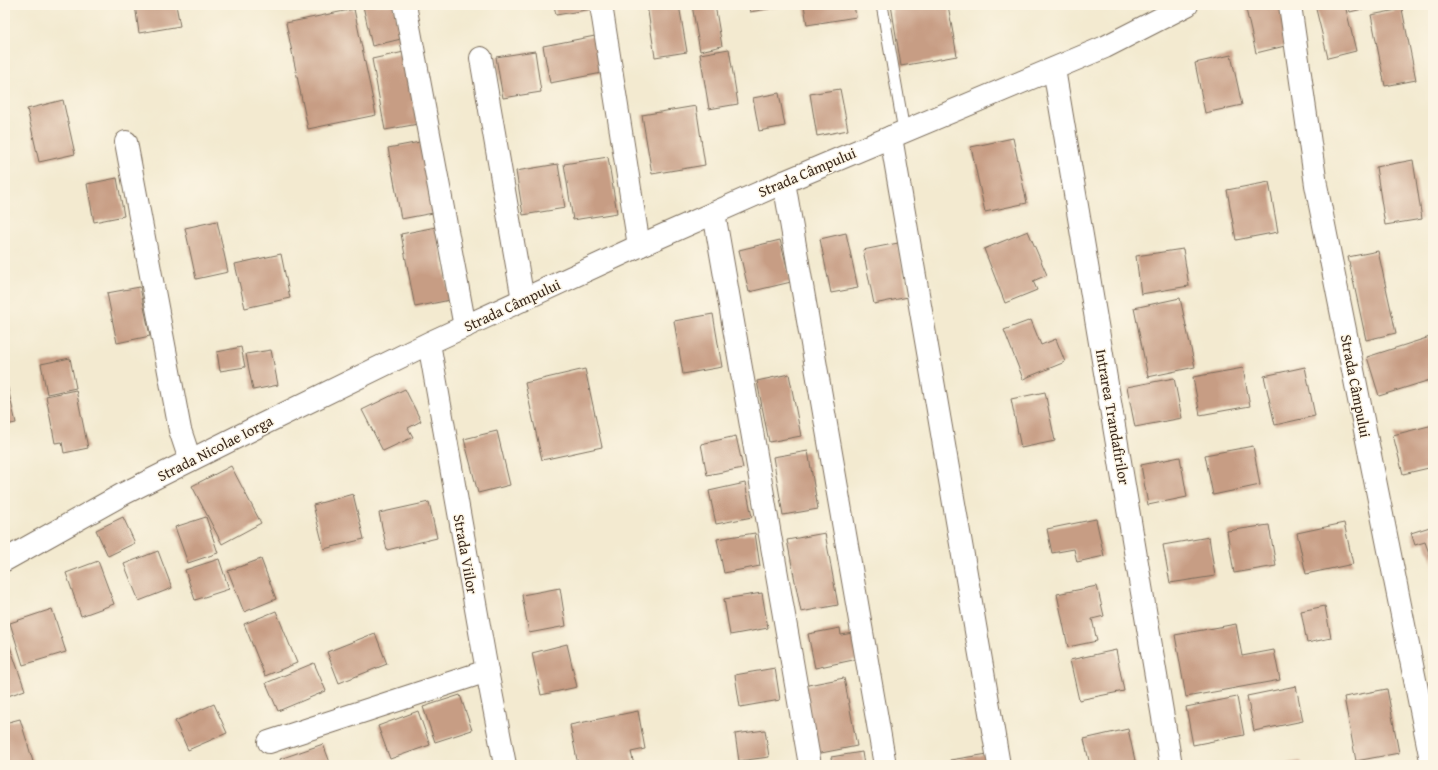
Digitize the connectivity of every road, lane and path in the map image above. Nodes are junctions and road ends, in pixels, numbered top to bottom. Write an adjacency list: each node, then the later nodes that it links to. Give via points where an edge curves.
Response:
1 (405, 5): 14 (street)
2 (601, 5): 12 (street)
3 (882, 5): 8 (lane)
4 (1186, 5): 7 (street, Strada Câmpului, via 1105,47)
5 (1290, 5): 25 (street, Strada Câmpului, via 1316,185)
6 (481, 58): 13 (street)
7 (1054, 69): 8 (street, Strada Câmpului); 24 (street, Intrarea Trandafirilor)
8 (898, 134): 10 (street, Strada Câmpului); 23 (street)
9 (126, 142): 16 (street, via 180,430)
10 (784, 182): 11 (street, Strada Câmpului); 22 (street)
11 (714, 212): 12 (street, Strada Câmpului); 21 (street)
12 (639, 246): 13 (street, Strada Câmpului)
13 (523, 300): 14 (street, Strada Câmpului)
14 (465, 327): 15 (street, Strada Câmpului)
15 (429, 344): 16 (street, Strada Nicolae Iorga); 18 (street, Strada Viilor)
16 (190, 460): 17 (street, Strada Nicolae Iorga)
17 (5, 560)
18 (487, 671): 19 (street); 20 (street, Strada Viilor)
19 (269, 742)
20 (505, 765)
21 (810, 765)
22 (885, 765)
23 (999, 765)
24 (1171, 765)
25 (1432, 765)

